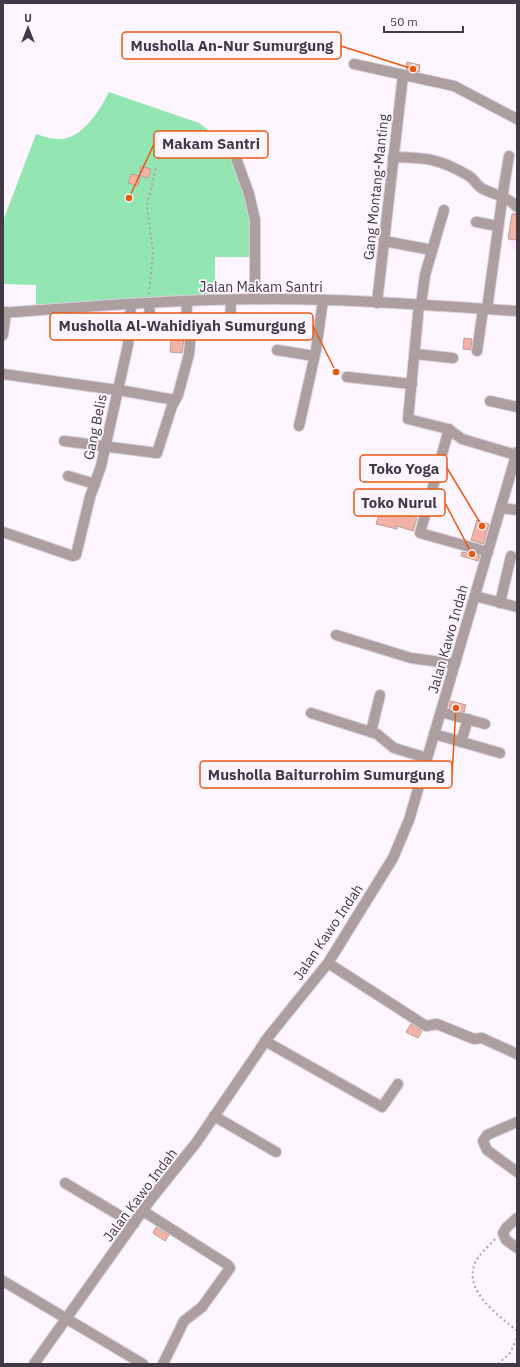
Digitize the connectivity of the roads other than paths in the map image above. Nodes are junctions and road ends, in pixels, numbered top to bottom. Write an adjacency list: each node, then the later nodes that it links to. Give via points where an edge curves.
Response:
1 (354, 64): 2 (street)
2 (403, 75): 3 (street, via 454,86); 5 (street, Gang Montang-Manting)
3 (517, 120)
4 (509, 156): 7 (street)
5 (393, 157): 7 (street, via 441,161 470,177 482,188); 12 (street, Gang Montang-Manting)
6 (237, 160): 14 (street, via 255,220)
7 (502, 196): 8 (street); 11 (street)
8 (517, 207)
9 (444, 210): 13 (street)
10 (476, 222): 11 (street)
11 (498, 226): 22 (street)
12 (384, 241): 13 (street); 19 (street, Gang Montang-Manting)
13 (432, 250): 21 (street)
14 (255, 299): 15 (street, Jalan Makam Santri); 16 (street, Jalan Makam Santri)
15 (231, 300): 17 (street, Jalan Makam Santri); 25 (street, via 229,332)
16 (323, 300): 19 (street, Jalan Makam Santri); 30 (street)
17 (187, 301): 18 (street, Jalan Makam Santri); 25 (street)
18 (149, 303): 20 (street, Jalan Makam Santri); 25 (street, via 150,331)
19 (377, 303): 21 (street, Jalan Makam Santri)
20 (131, 304): 24 (street, Jalan Makam Santri); 35 (street, Gang Belis, via 130,336)
21 (420, 305): 22 (street, Jalan Makam Santri); 29 (street)
22 (485, 309): 23 (street, Jalan Makam Santri); 28 (street)
23 (517, 310)
24 (4, 312): 26 (street)
25 (189, 332): 36 (street, via 189,355)
26 (3, 335)
27 (277, 350): 30 (street)
28 (478, 351)
29 (415, 354): 31 (street); 34 (street)
30 (314, 356): 39 (street)
31 (453, 358)
32 (3, 374): 35 (street)
33 (347, 377): 34 (street)
34 (412, 384): 40 (street, via 408,419)
35 (118, 390): 36 (street); 42 (street, Gang Belis)
36 (175, 400): 42 (street, via 157,453)
37 (490, 401): 38 (street)
38 (517, 407)
39 (299, 426)
40 (449, 429): 43 (street, via 462,439); 49 (street, via 420,533)
41 (64, 441): 42 (street)
42 (106, 446): 45 (street, Gang Belis)
43 (517, 454): 46 (street, Jalan Kawo Indah)
44 (68, 476): 45 (street)
45 (95, 484): 48 (street, Gang Belis, via 76,554 73,556)
46 (501, 508): 47 (street); 49 (street, Jalan Kawo Indah)
47 (517, 510)
48 (3, 532)
49 (488, 552): 51 (street, Jalan Kawo Indah)
50 (511, 556): 52 (street)
51 (475, 596): 52 (street); 55 (street, Jalan Kawo Indah)
52 (500, 603): 53 (street)
53 (517, 607)
54 (336, 635): 55 (street, via 407,657)
55 (455, 664): 57 (street, Jalan Kawo Indah)
56 (380, 695): 61 (street)
57 (441, 712): 59 (street); 62 (street, Jalan Kawo Indah)
58 (311, 713): 61 (street)
59 (468, 719): 60 (street); 63 (street)
60 (485, 724)
61 (370, 732): 65 (street, via 382,737 397,749)
62 (434, 734): 63 (street); 65 (street, Jalan Kawo Indah)
63 (461, 742): 64 (street)
64 (500, 753)
65 (427, 758): 66 (street, Jalan Kawo Indah, via 405,830 393,858)
66 (328, 963): 67 (street, Jalan Kawo Indah); 68 (street, via 426,1026 437,1024 474,1039 482,1038)
67 (265, 1041): 69 (street, via 382,1107); 70 (street, Jalan Kawo Indah)
68 (517, 1054)
69 (398, 1084)
70 (214, 1116): 72 (street); 75 (street, Jalan Kawo Indah)
71 (517, 1122): 73 (street, via 486,1136 483,1143 487,1150)
72 (276, 1152)
73 (517, 1172)
74 (65, 1183): 77 (street)
75 (143, 1211): 77 (street, Jalan Kawo Indah); 83 (street, via 228,1265 230,1270 202,1307 184,1321)
76 (517, 1218): 78 (street, via 504,1230 504,1238)
77 (134, 1224): 80 (street, Jalan Kawo Indah)
78 (517, 1248)
79 (3, 1281): 80 (street)
80 (67, 1318): 81 (street, Jalan Kawo Indah); 82 (street)
81 (34, 1364)
82 (143, 1364)
83 (163, 1364)

